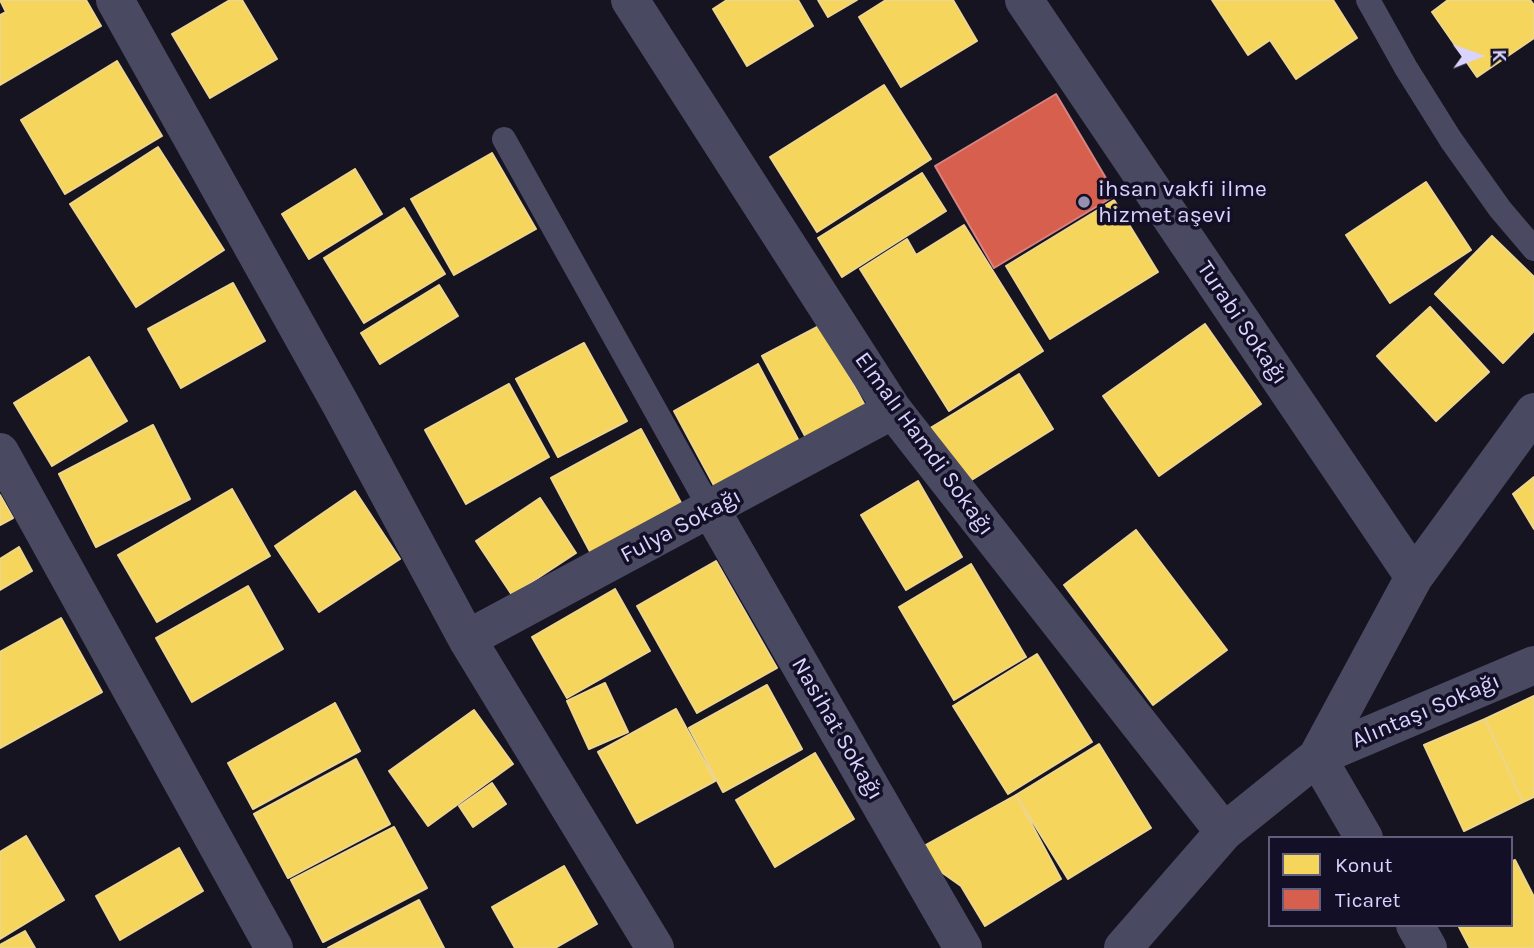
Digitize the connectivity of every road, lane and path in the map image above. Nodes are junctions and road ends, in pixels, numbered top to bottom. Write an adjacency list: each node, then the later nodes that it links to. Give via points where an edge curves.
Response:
1 (115, 0): 12 (street)
2 (631, 0): 7 (street, Elmalı Hamdi Sokağı)
3 (1024, 0): 11 (street, Turabi Sokağı)
4 (1368, 0): 6 (lane, via 1451,140)
5 (505, 139): 10 (lane)
6 (1534, 249)
7 (893, 411): 10 (street, Fulya Sokağı); 15 (street, Elmalı Hamdi Sokağı)
8 (1534, 412): 11 (street)
9 (0, 452): 18 (street)
10 (711, 510): 12 (street, Fulya Sokağı); 20 (street, Nasihat Sokağı)
11 (1414, 577): 14 (street)
12 (467, 639): 19 (street)
13 (1534, 665): 14 (street, Alıntaşı Sokağı)
14 (1317, 757): 15 (street); 16 (street)
15 (1224, 832): 21 (street)
16 (1363, 836)
17 (1416, 927): 22 (street)
18 (274, 948)
19 (655, 948)
20 (963, 948)
21 (1123, 948)
22 (1428, 948)

